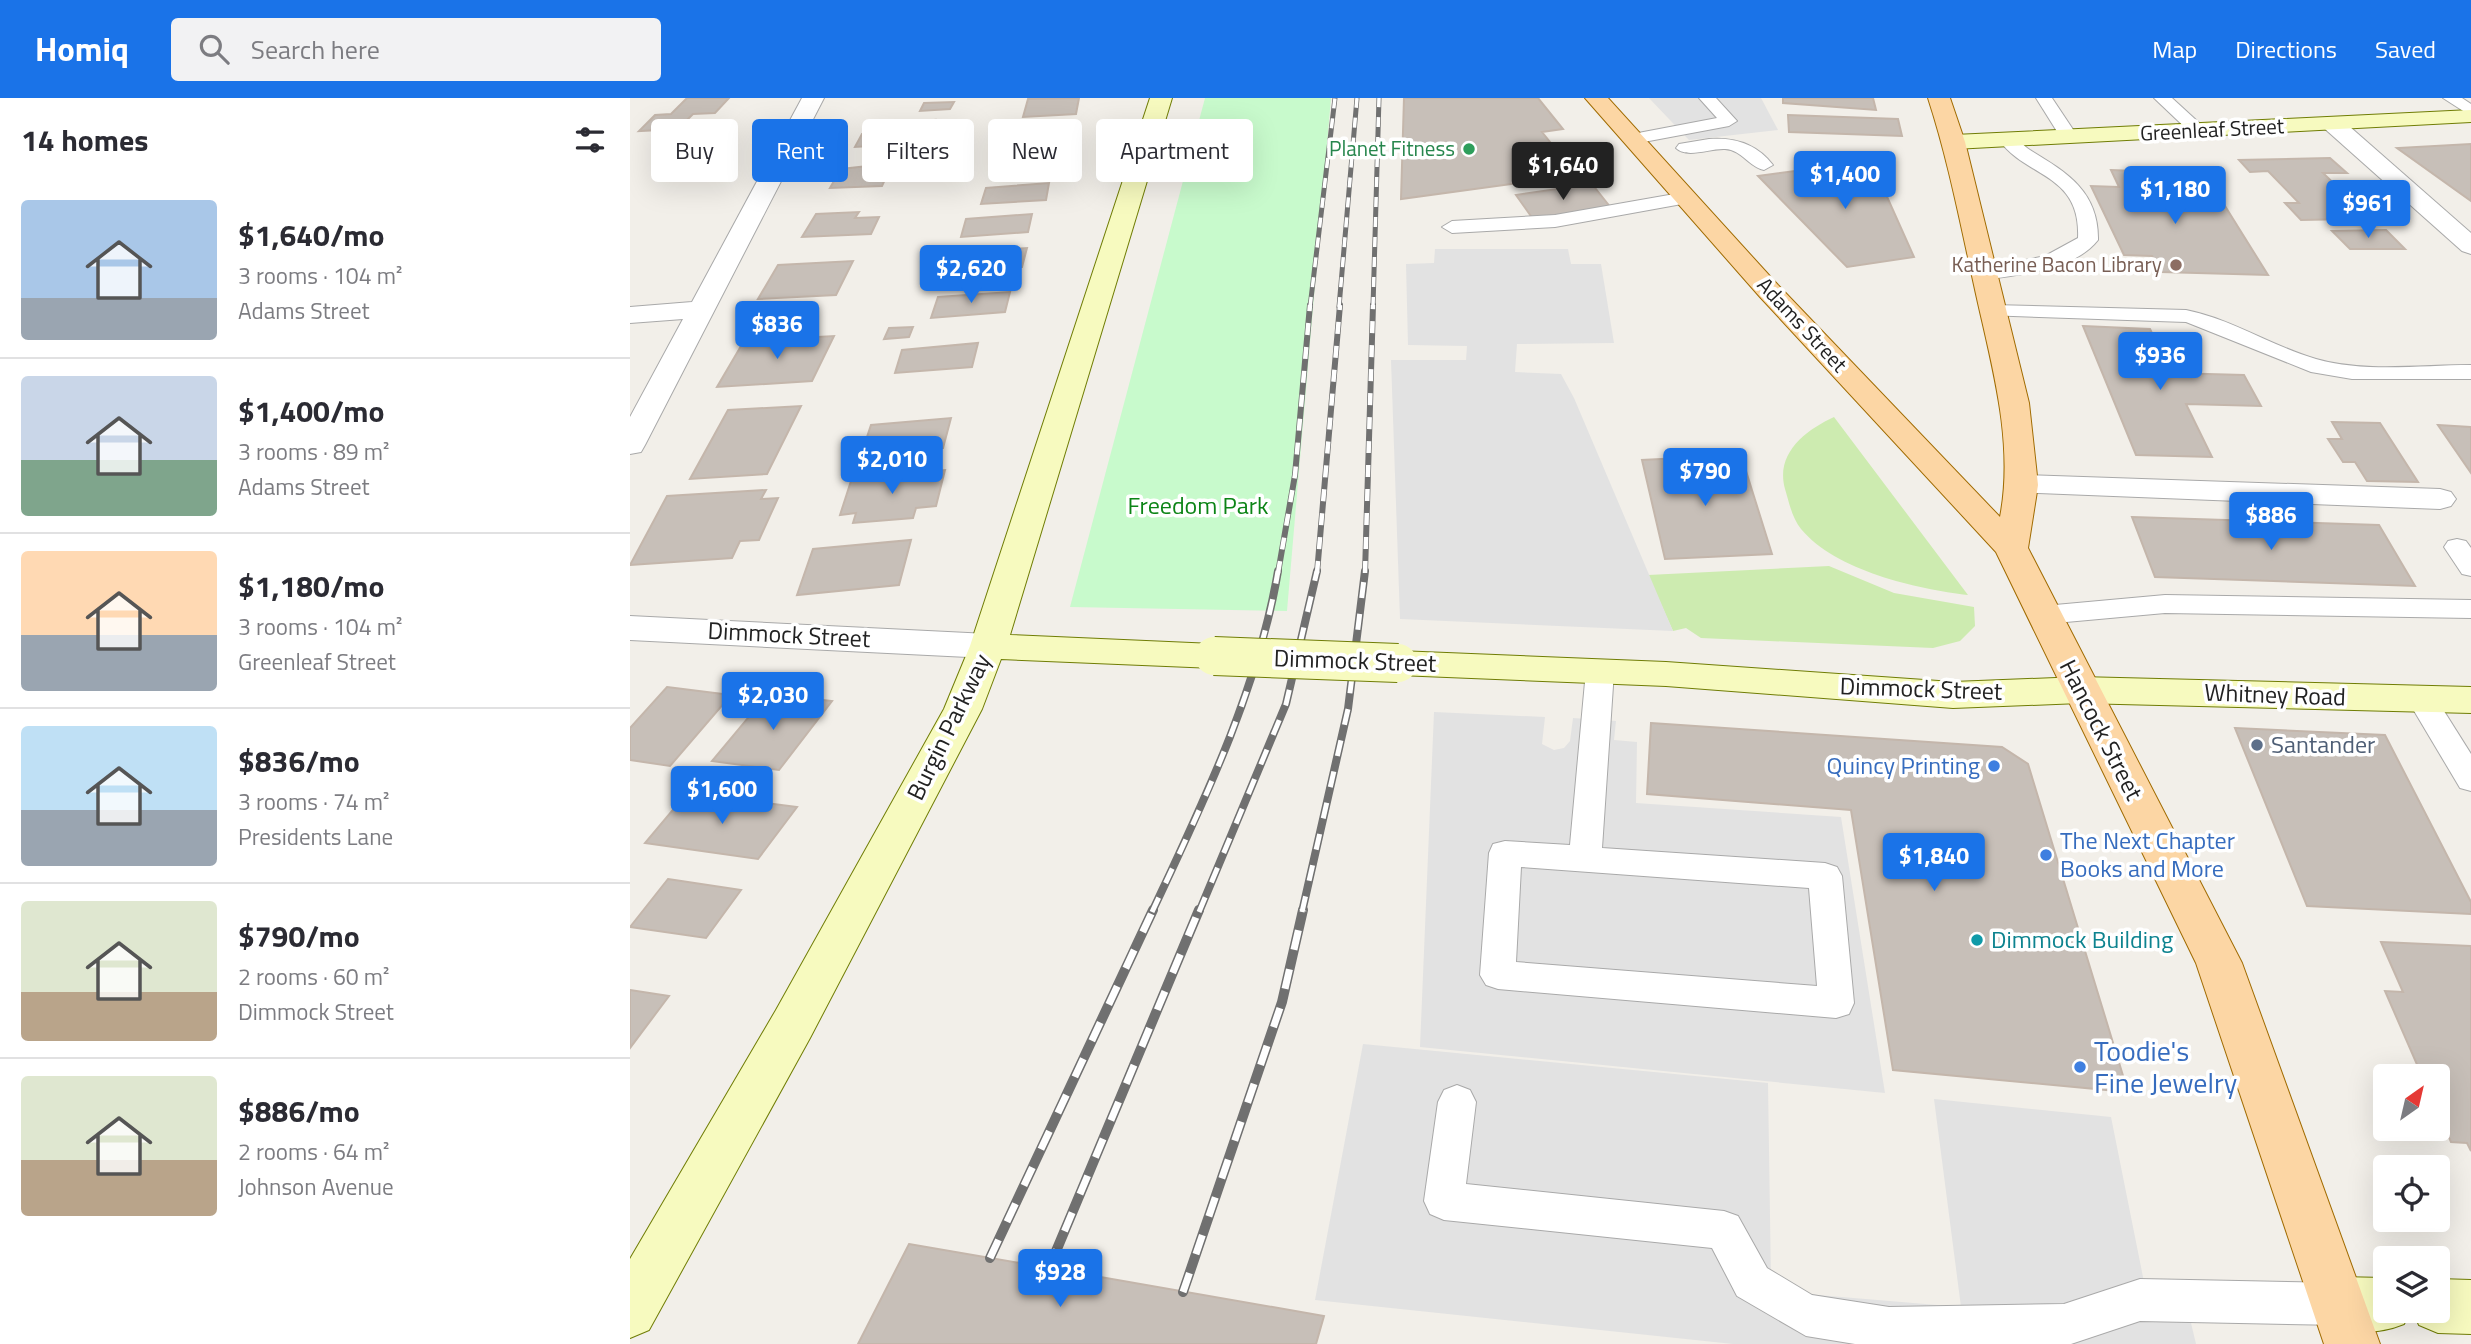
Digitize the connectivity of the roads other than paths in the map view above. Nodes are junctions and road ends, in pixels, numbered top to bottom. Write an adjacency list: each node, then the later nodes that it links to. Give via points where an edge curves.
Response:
1 (813, 98): 21 (street)
2 (1161, 98): 32 (street, Burgin Parkway)
3 (1596, 98): 15 (main road, Adams Street)
4 (1707, 98): 15 (lane, via 1729,121)
5 (1939, 98): 14 (main road)
6 (2044, 98): 12 (lane)
7 (2162, 98): 11 (lane)
8 (2451, 98): 9 (lane)
9 (2471, 114): 10 (street, Greenleaf Street)
10 (2333, 124): 11 (street, Greenleaf Street); 19 (street)
11 (2199, 131): 12 (street, Greenleaf Street)
12 (2069, 137): 13 (street, Greenleaf Street)
13 (2008, 140): 14 (street, Greenleaf Street); 20 (lane, via 2069,186 2090,228 2088,240 2048,262)
14 (1954, 142): 20 (main road)
15 (1640, 146): 16 (lane, via 1732,142); 17 (main road, Adams Street)
16 (1764, 165)
17 (1686, 198): 18 (lane, via 1555,221); 28 (main road, Adams Street)
18 (1452, 227)
19 (2471, 246)
20 (1984, 274): 22 (main road)
21 (699, 310): 23 (street); 25 (street)
22 (1992, 311): 24 (lane, via 2186,316 2311,366 2352,372); 26 (main road, via 2014,403)
23 (630, 315)
24 (2471, 372)
25 (630, 445)
26 (2022, 485): 27 (street); 28 (main road)
27 (2440, 499)
28 (2011, 548): 30 (main road, Hancock Street)
29 (2471, 609): 30 (lane, via 2165,604)
30 (2044, 615): 34 (main road, Hancock Street)
31 (630, 628): 32 (street, Dimmock Street)
32 (988, 646): 33 (street, Dimmock Street, bridge); 42 (street, Burgin Parkway, via 963,709 820,975)
33 (1600, 671): 34 (street, Dimmock Street, via 1953,695); 38 (lane)
34 (2080, 690): 35 (street, Whitney Road); 43 (main road, Hancock Street, via 2219,963)
35 (2422, 699): 36 (street, Whitney Road); 37 (lane)
36 (2471, 700)
37 (2471, 780)
38 (1585, 859): 38 (lane, via 1825,876 1836,1003 1498,975 1505,853)
39 (1457, 1102): 43 (lane, via 1444,1201 1724,1230 1752,1282 1806,1315 1889,1328 2064,1325 2140,1300)
40 (2450, 1306): 41 (street)
41 (2471, 1307)
42 (630, 1311)
43 (2359, 1318)

